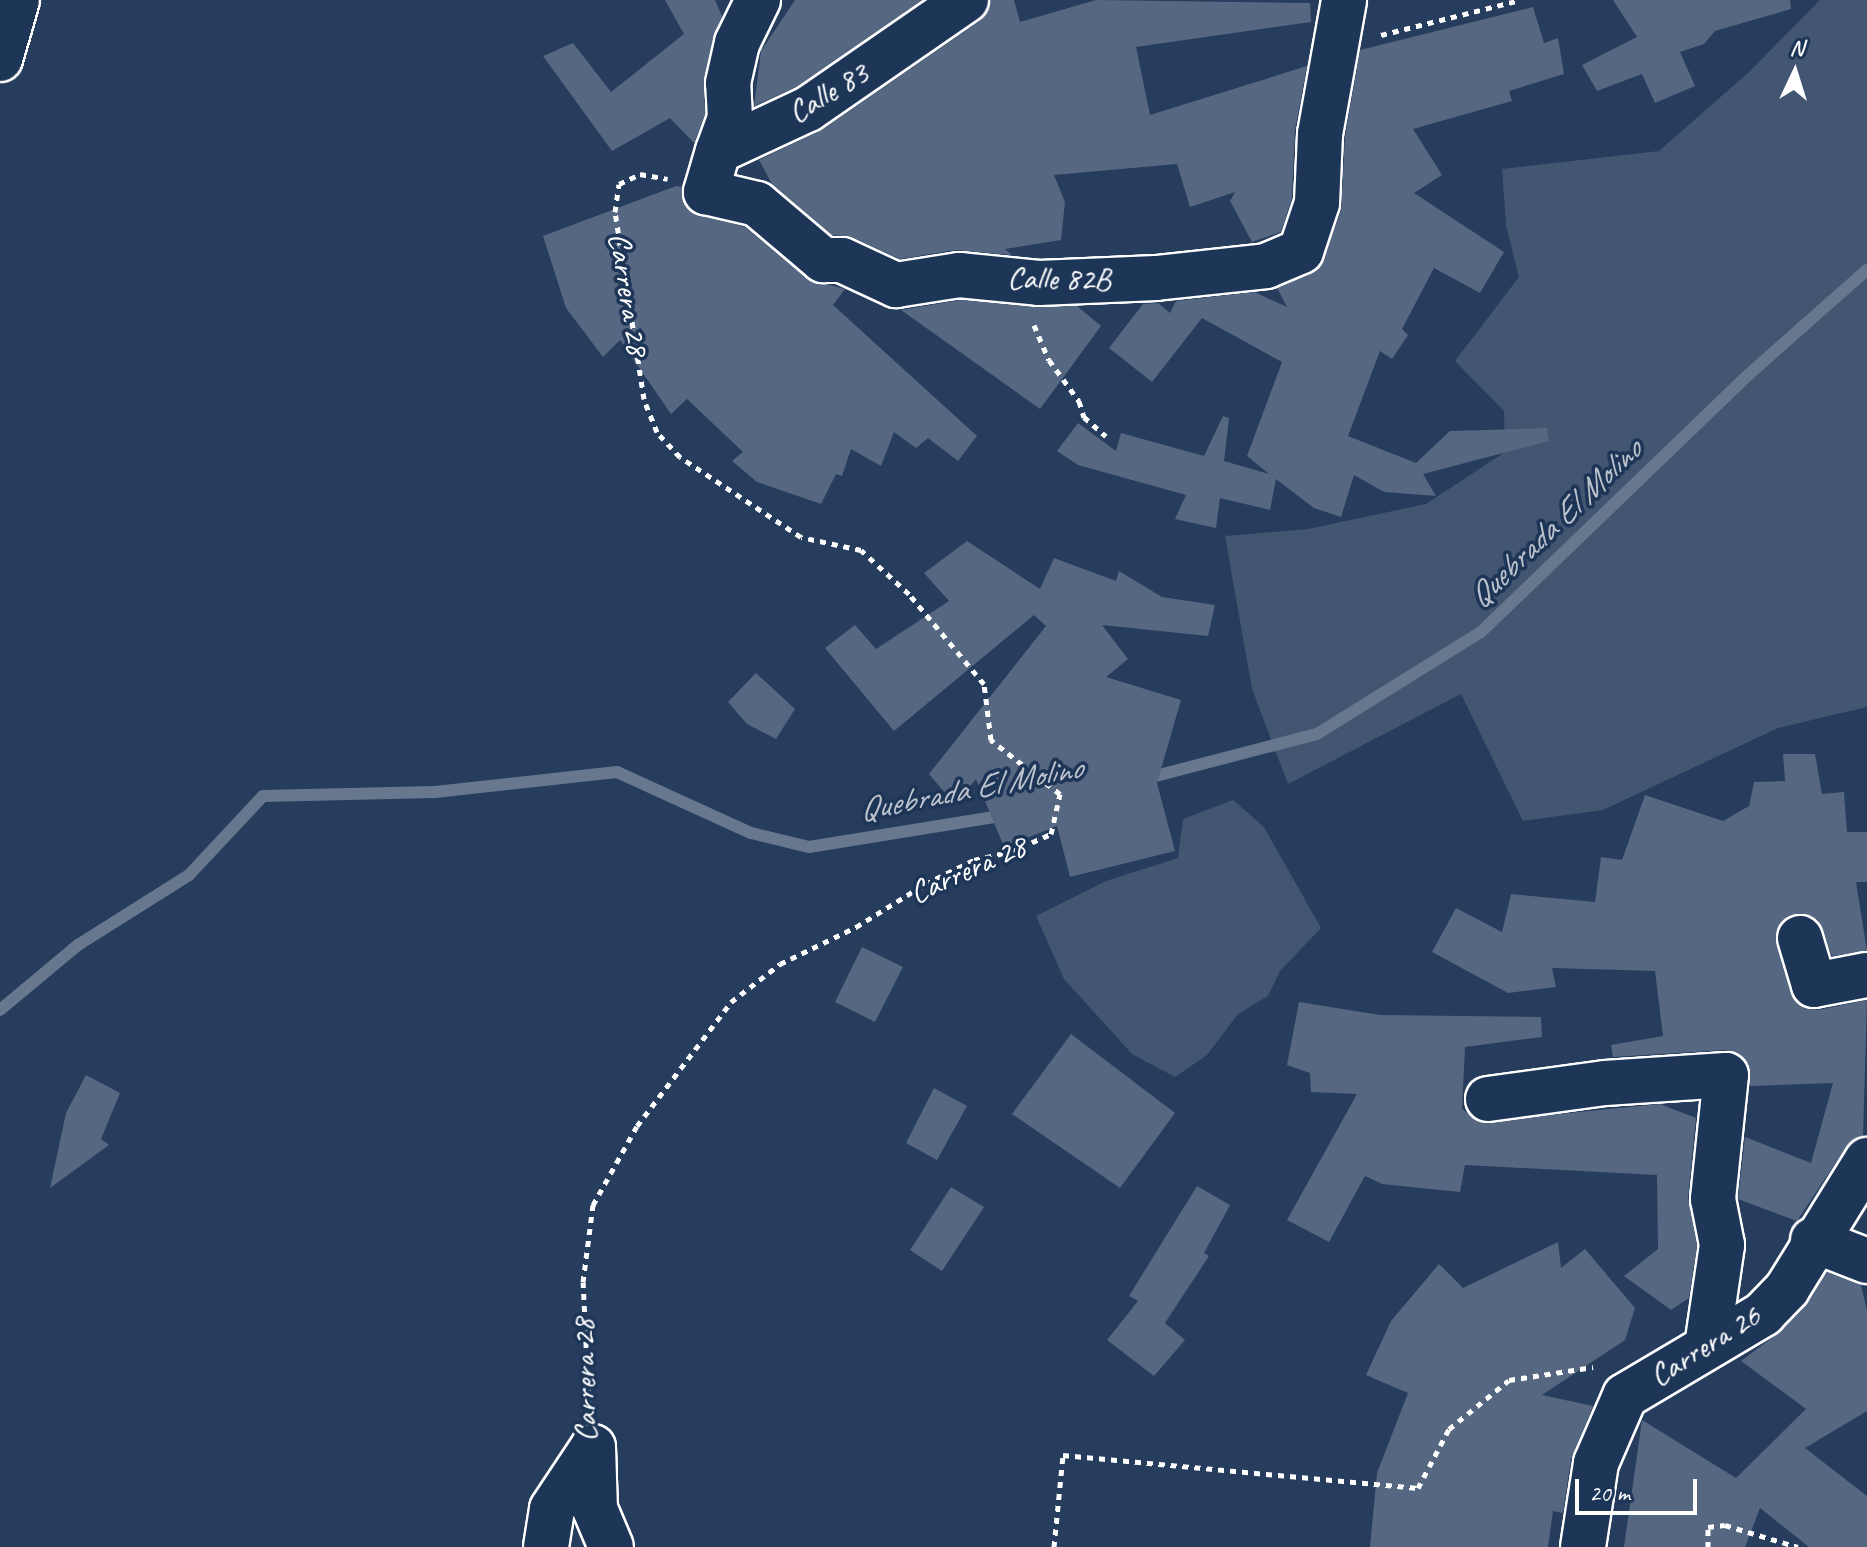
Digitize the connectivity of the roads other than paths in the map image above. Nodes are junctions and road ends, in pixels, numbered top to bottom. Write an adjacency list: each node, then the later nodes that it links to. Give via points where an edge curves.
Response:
1 (17, 0): 5 (street)
2 (758, 0): 6 (street, via 737,43 728,83 730,118)
3 (966, 0): 6 (street, Calle 83)
4 (1344, 0): 6 (street, Calle 82B, via 1320,134 1317,203 1301,251 1266,266 1156,278 1023,281 959,275 896,285 842,260 823,260)
5 (0, 59)
6 (712, 172)
7 (1800, 938): 8 (street, via 1814,985)
8 (1867, 975)
9 (1488, 1099): 13 (street, via 1605,1083 1726,1075 1713,1199 1722,1245)
10 (1867, 1160): 11 (street, Carrera 26)
11 (1813, 1240): 12 (street); 13 (street, Carrera 26, via 1787,1289 1763,1314)
12 (1864, 1271)
13 (1718, 1338): 16 (street, Carrera 26, via 1625,1396 1596,1463)
14 (546, 1547): 15 (street, Carrera 28, via 552,1509 593,1447 595,1509)
15 (611, 1547)
16 (1583, 1547)

